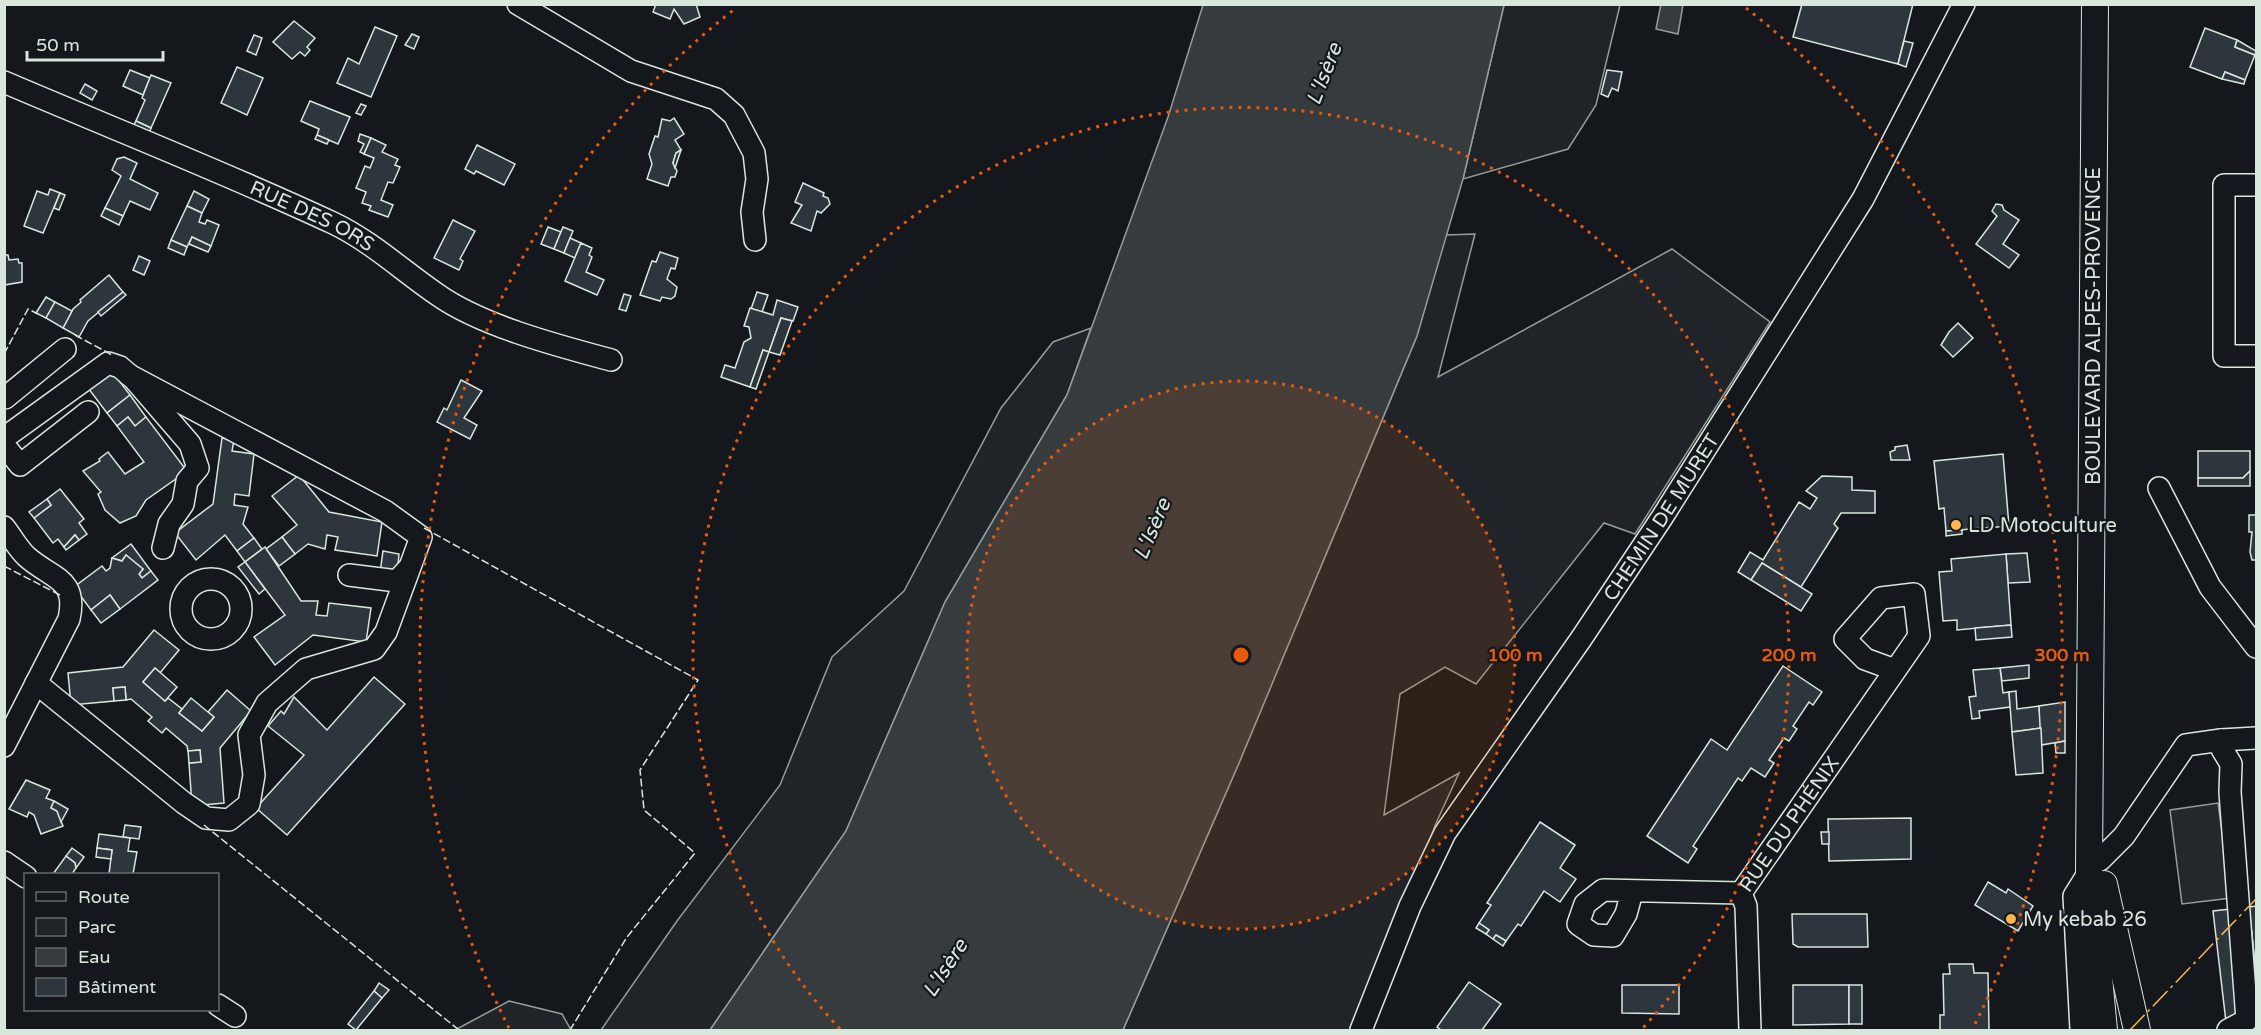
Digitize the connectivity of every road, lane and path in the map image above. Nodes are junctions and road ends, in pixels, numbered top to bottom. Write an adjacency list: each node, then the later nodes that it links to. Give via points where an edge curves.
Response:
1 (518, 4): 6 (street, via 632,72 716,99 727,107 754,153)
2 (1964, 4): 33 (street, CHEMIN DE MURET, via 1863,199 1663,516 1445,833 1410,906)
3 (2095, 4): 29 (main road, BOULEVARD ALPES-PROVENCE, via 2091,791)
4 (4, 82): 9 (street, RUE DES ORS, via 335,224 439,296 472,313 546,343)
5 (2256, 184): 8 (street, via 2224,184 2224,356)
6 (755, 240)
7 (65, 349): 11 (street)
8 (2256, 356)
9 (611, 360)
10 (129, 375): 13 (street, via 108,363); 19 (street, via 190,444 198,468 187,481 183,504 169,524); 20 (street, via 385,511 421,537)
11 (31, 376): 12 (street); 13 (street)
12 (5, 398)
13 (53, 403): 15 (street)
14 (88, 412): 16 (street, via 20,465)
15 (4, 438)
16 (4, 445)
17 (2159, 488): 22 (street, via 2210,587)
18 (4, 527): 24 (street, via 24,555 68,587 73,602 69,619)
19 (163, 548)
20 (407, 570): 21 (street, via 397,581); 24 (street, via 386,632 374,649 306,669 267,703 249,735 254,775 249,804 229,820 206,818 184,803)
21 (349, 575)
22 (2256, 647)
23 (1895, 670): 32 (street, RUE DU PHÉNIX)
24 (36, 683): 27 (street)
25 (2256, 738): 26 (street)
26 (2221, 741): 29 (street, via 2186,745 2124,836); 38 (street, via 2231,764 2247,1020)
27 (4, 746)
28 (4, 862): 30 (street)
29 (2094, 866): 35 (street, via 2074,896); 36 (main road, BOULEVARD ALPES-PROVENCE); 37 (main road, BOULEVARD ALPES-PROVENCE)
30 (24, 876)
31 (1632, 892): 32 (street)
32 (1741, 893): 34 (street, RUE DU PHÉNIX, via 1746,906)
33 (1361, 1030)
34 (1750, 1030)
35 (2081, 1030)
36 (2103, 1030)
37 (2137, 1030)
38 (2228, 1030)

